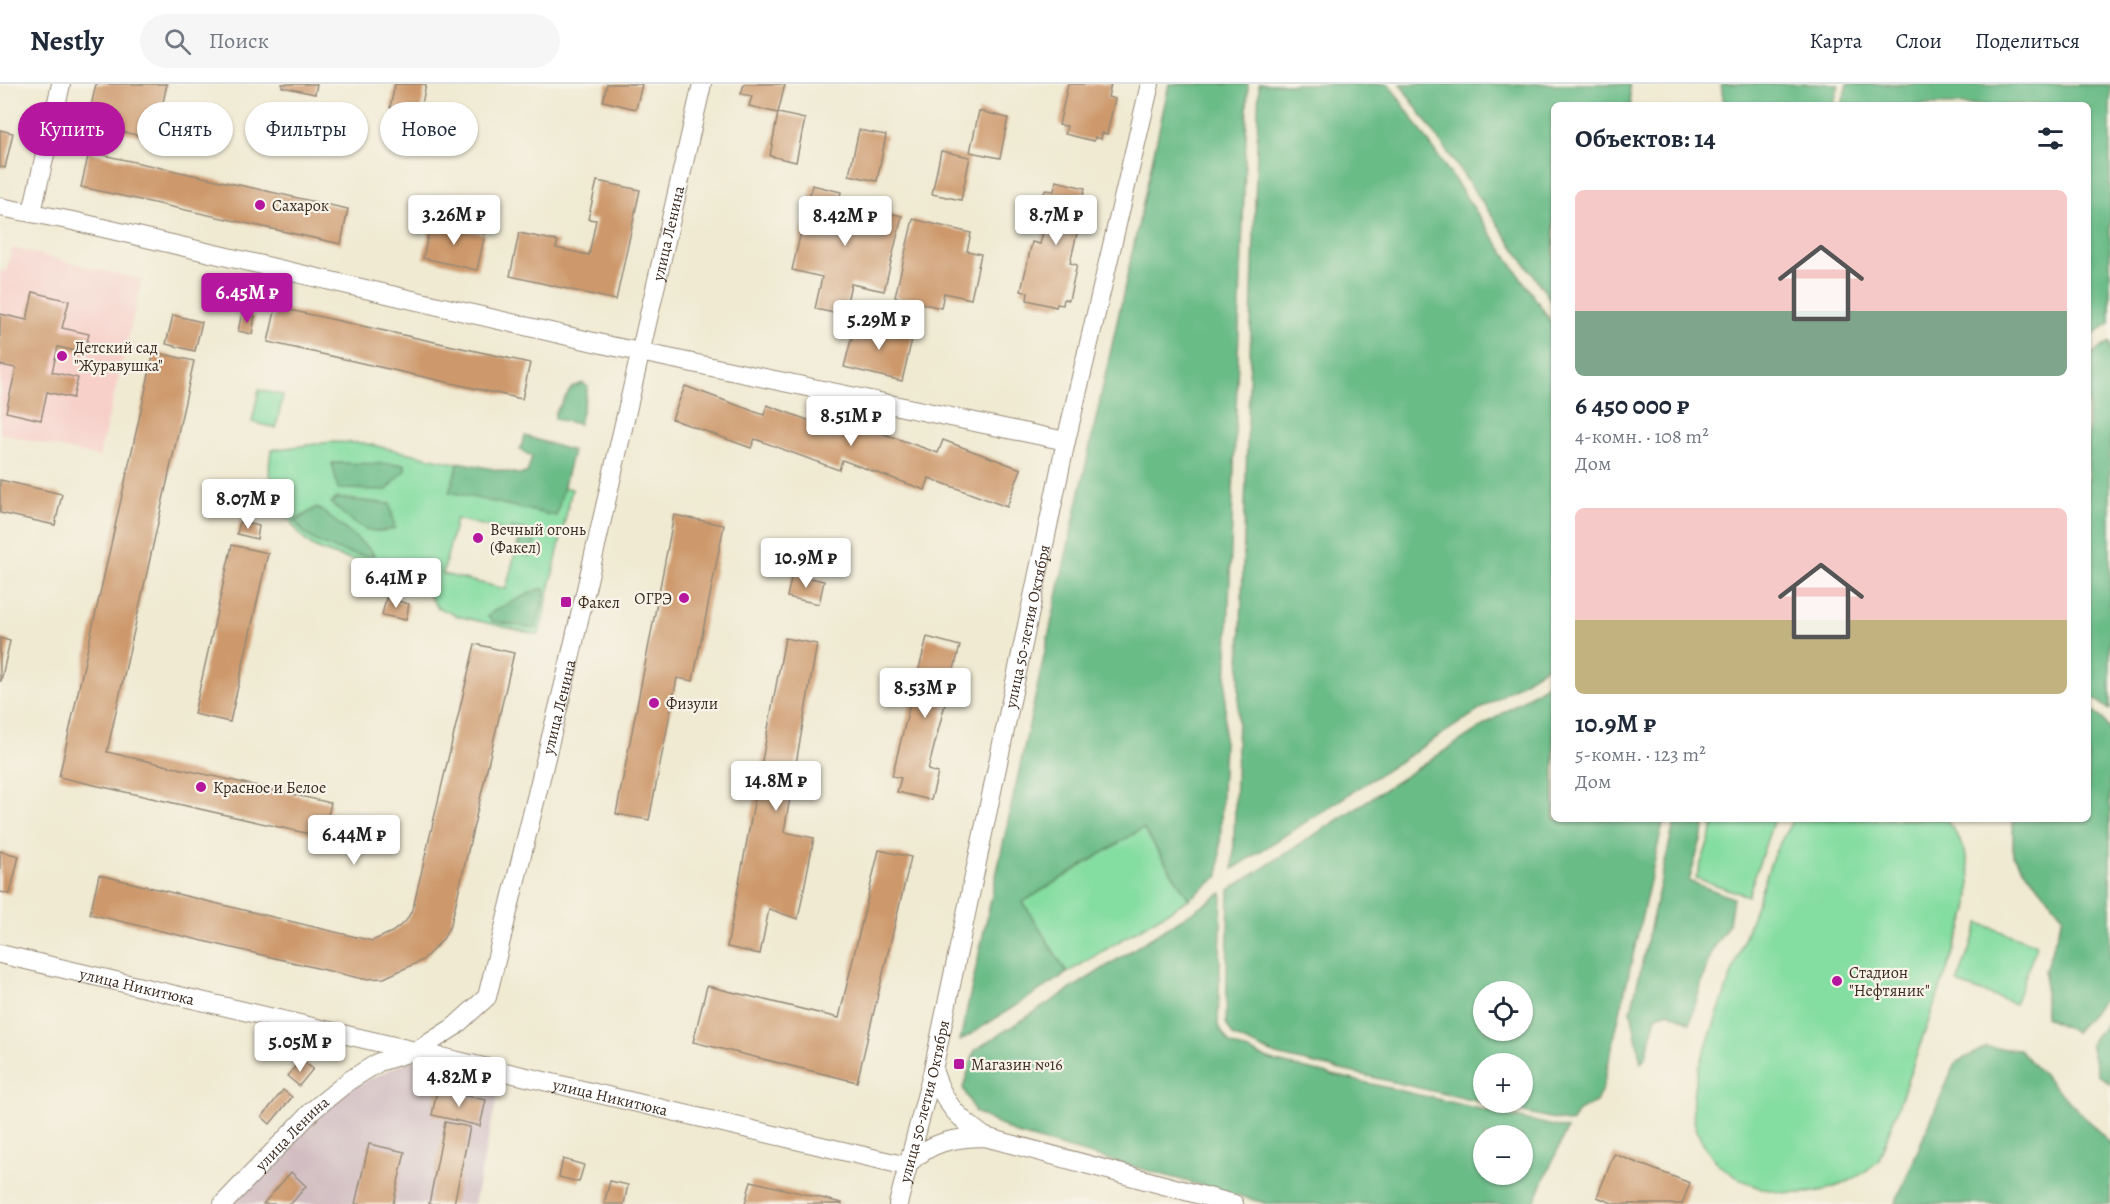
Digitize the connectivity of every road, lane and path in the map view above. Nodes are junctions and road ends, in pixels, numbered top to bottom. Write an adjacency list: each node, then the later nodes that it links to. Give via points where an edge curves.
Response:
1 (61, 84): 5 (street)
2 (702, 84): 6 (street, улица Ленина)
3 (1150, 84): 7 (street, улица 50-летия Октября)
4 (0, 207): 5 (street)
5 (32, 212): 6 (street)
6 (640, 352): 7 (street); 9 (street, улица Ленина, via 487,997 454,1027)
7 (1066, 441): 10 (street, улица 50-летия Октября)
8 (0, 954): 9 (street, улица Никитюка)
9 (418, 1050): 12 (street, улица Никитюка); 13 (street, улица Ленина, via 379,1062 350,1080 313,1110)
10 (933, 1070): 11 (street, via 942,1096 958,1118); 12 (street, улица 50-летия Октября)
11 (986, 1137): 12 (street, via 956,1137 924,1149); 15 (street)
12 (907, 1166): 14 (street, улица 50-летия Октября)
13 (223, 1204)
14 (898, 1204)
15 (1234, 1204)

